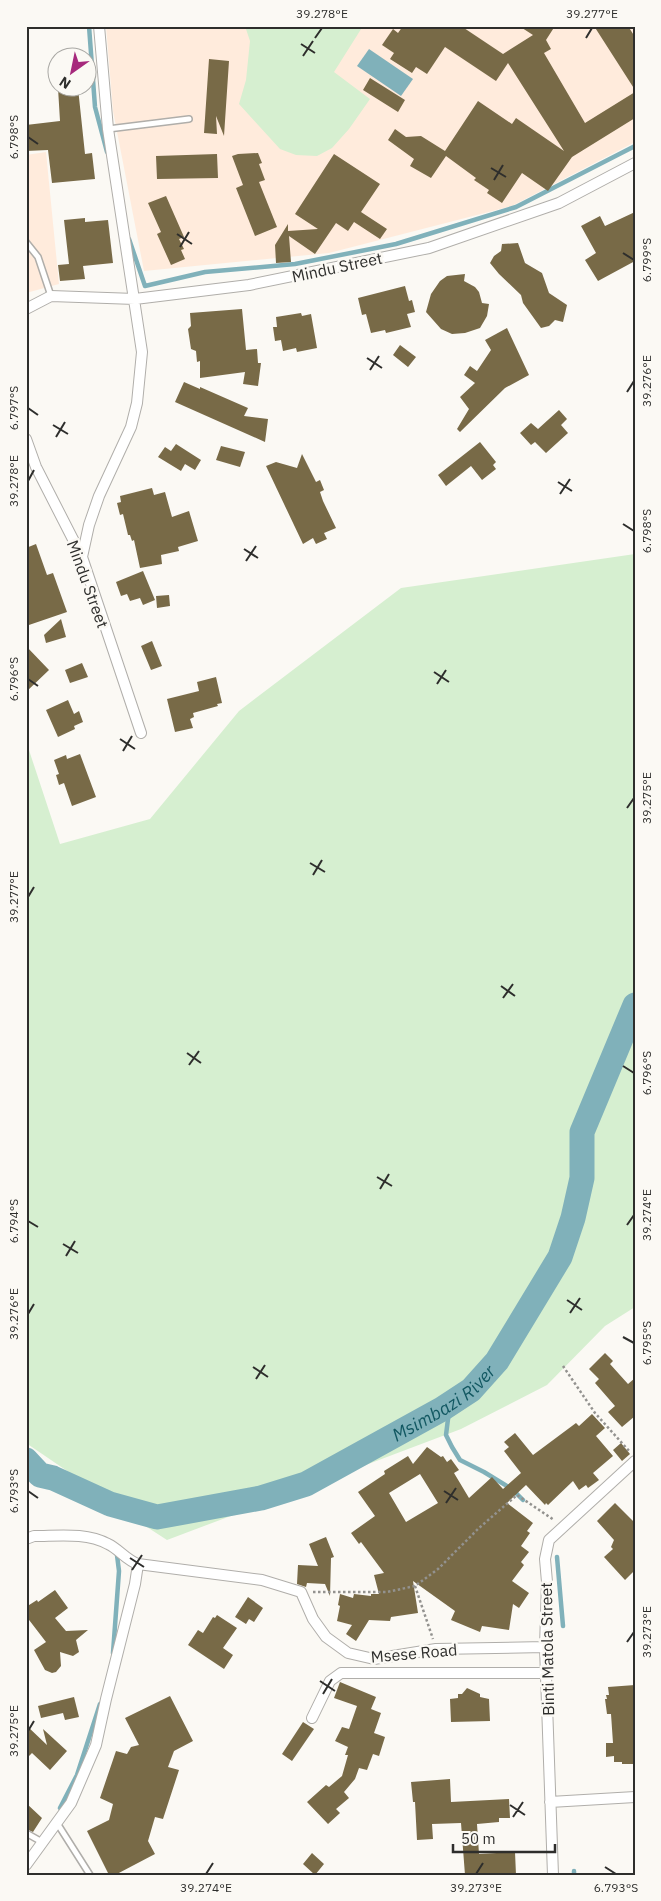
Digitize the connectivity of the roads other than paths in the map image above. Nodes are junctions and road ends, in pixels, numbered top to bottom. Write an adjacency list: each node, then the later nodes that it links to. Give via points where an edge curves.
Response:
1 (99, 26): 3 (street)
2 (189, 119): 3 (lane)
3 (108, 129): 7 (street)
4 (635, 163): 7 (street, Mindu Street, via 559,203 429,248 249,285)
5 (26, 242): 6 (lane, via 38,257)
6 (51, 296): 7 (street, Mindu Street); 8 (street, Mindu Street)
7 (135, 299): 10 (street, via 142,352 137,403 124,442 99,496)
8 (26, 309)
9 (26, 439): 10 (street, Mindu Street, via 36,467)
10 (82, 557): 11 (street, Mindu Street)
11 (140, 733)
12 (635, 1461): 15 (street, Binti Matola Street, via 549,1540 545,1559)
13 (26, 1539): 14 (street, via 34,1536 88,1537 109,1544)
14 (138, 1564): 15 (street, Msese Road, via 262,1580 301,1592 313,1619 326,1637 348,1653 374,1659 436,1649); 20 (street, via 96,1744 71,1803)
15 (545, 1647): 16 (street, Binti Matola Street)
16 (546, 1673): 17 (street, via 341,1673 330,1681); 19 (street, Binti Matola Street)
17 (312, 1718)
18 (635, 1796): 19 (street)
19 (550, 1802): 25 (street, Binti Matola Street)
20 (57, 1823): 22 (street); 24 (lane)
21 (26, 1833): 22 (lane)
22 (43, 1842): 23 (street)
23 (26, 1865)
24 (90, 1875)
25 (552, 1875)

